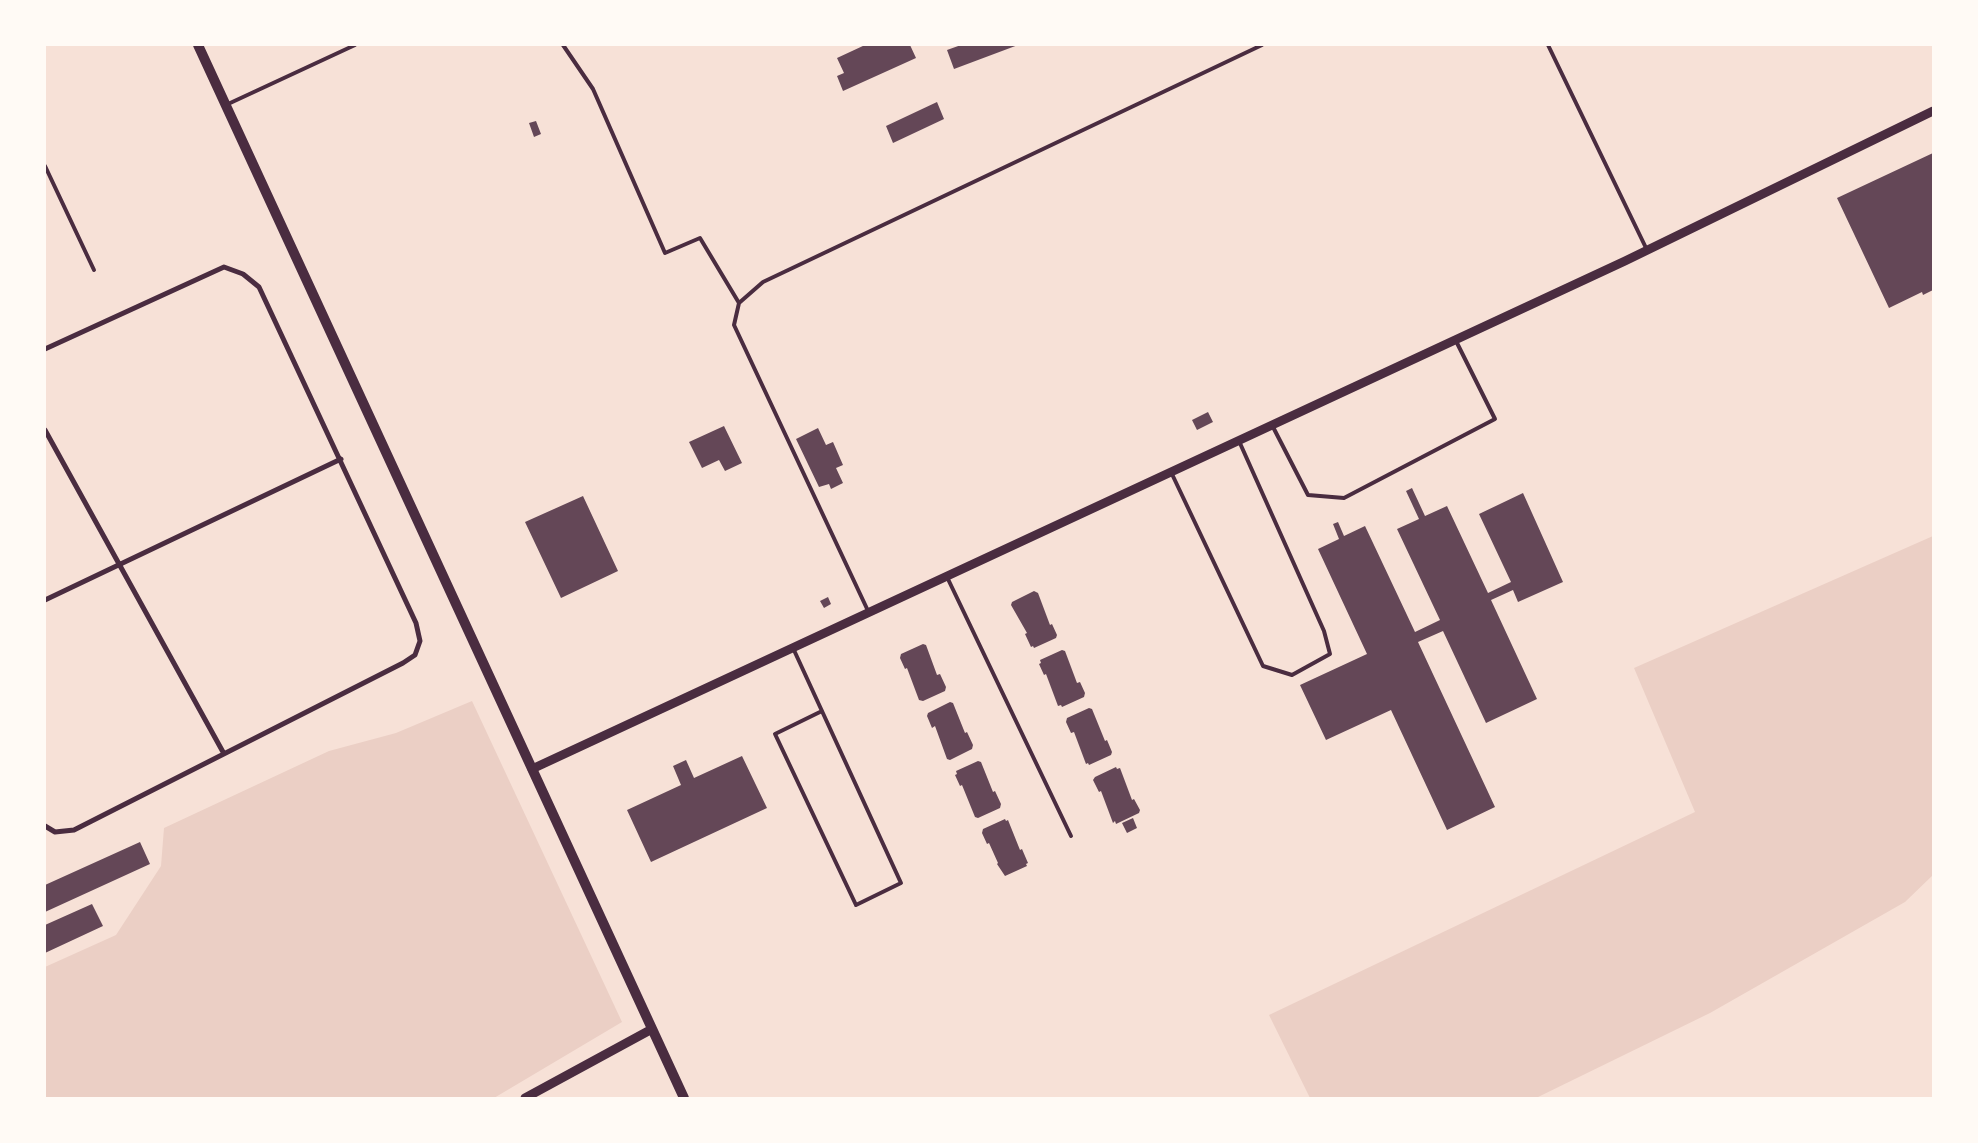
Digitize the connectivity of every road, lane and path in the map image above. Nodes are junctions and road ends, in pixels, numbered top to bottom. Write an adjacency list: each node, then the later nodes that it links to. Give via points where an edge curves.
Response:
1 (198, 45): 6 (main road)
2 (355, 45): 6 (lane)
3 (563, 45): 11 (lane, via 593,89 665,253 700,238)
4 (1262, 45): 11 (lane, via 763,282)
5 (1548, 45): 9 (lane)
6 (226, 105): 26 (main road)
7 (1933, 111): 9 (street)
8 (45, 166): 10 (lane)
9 (1647, 250): 12 (street)
10 (94, 270)
11 (738, 302): 22 (lane, via 734,325)
12 (1456, 340): 14 (street); 14 (lane, via 1495,419 1344,498 1308,495)
13 (45, 349): 17 (street, via 224,267 243,274 259,287)
14 (1272, 425): 16 (street)
15 (45, 430): 19 (street)
16 (1239, 440): 18 (street); 18 (lane, via 1324,631 1330,654 1292,675 1263,666)
17 (341, 460): 19 (street); 25 (street, via 416,623 420,641 415,655)
18 (1171, 472): 20 (street)
19 (119, 566): 21 (street); 25 (street)
20 (946, 576): 22 (street); 28 (lane)
21 (45, 600)
22 (869, 613): 23 (street)
23 (793, 648): 24 (lane); 26 (street)
24 (822, 711): 24 (lane, via 900,883 856,905 775,734)
25 (223, 752): 27 (street, via 74,830 56,832)
26 (532, 769): 29 (main road)
27 (45, 826)
28 (1071, 836)
29 (652, 1029): 30 (street); 31 (main road)
30 (525, 1098)
31 (684, 1098)

